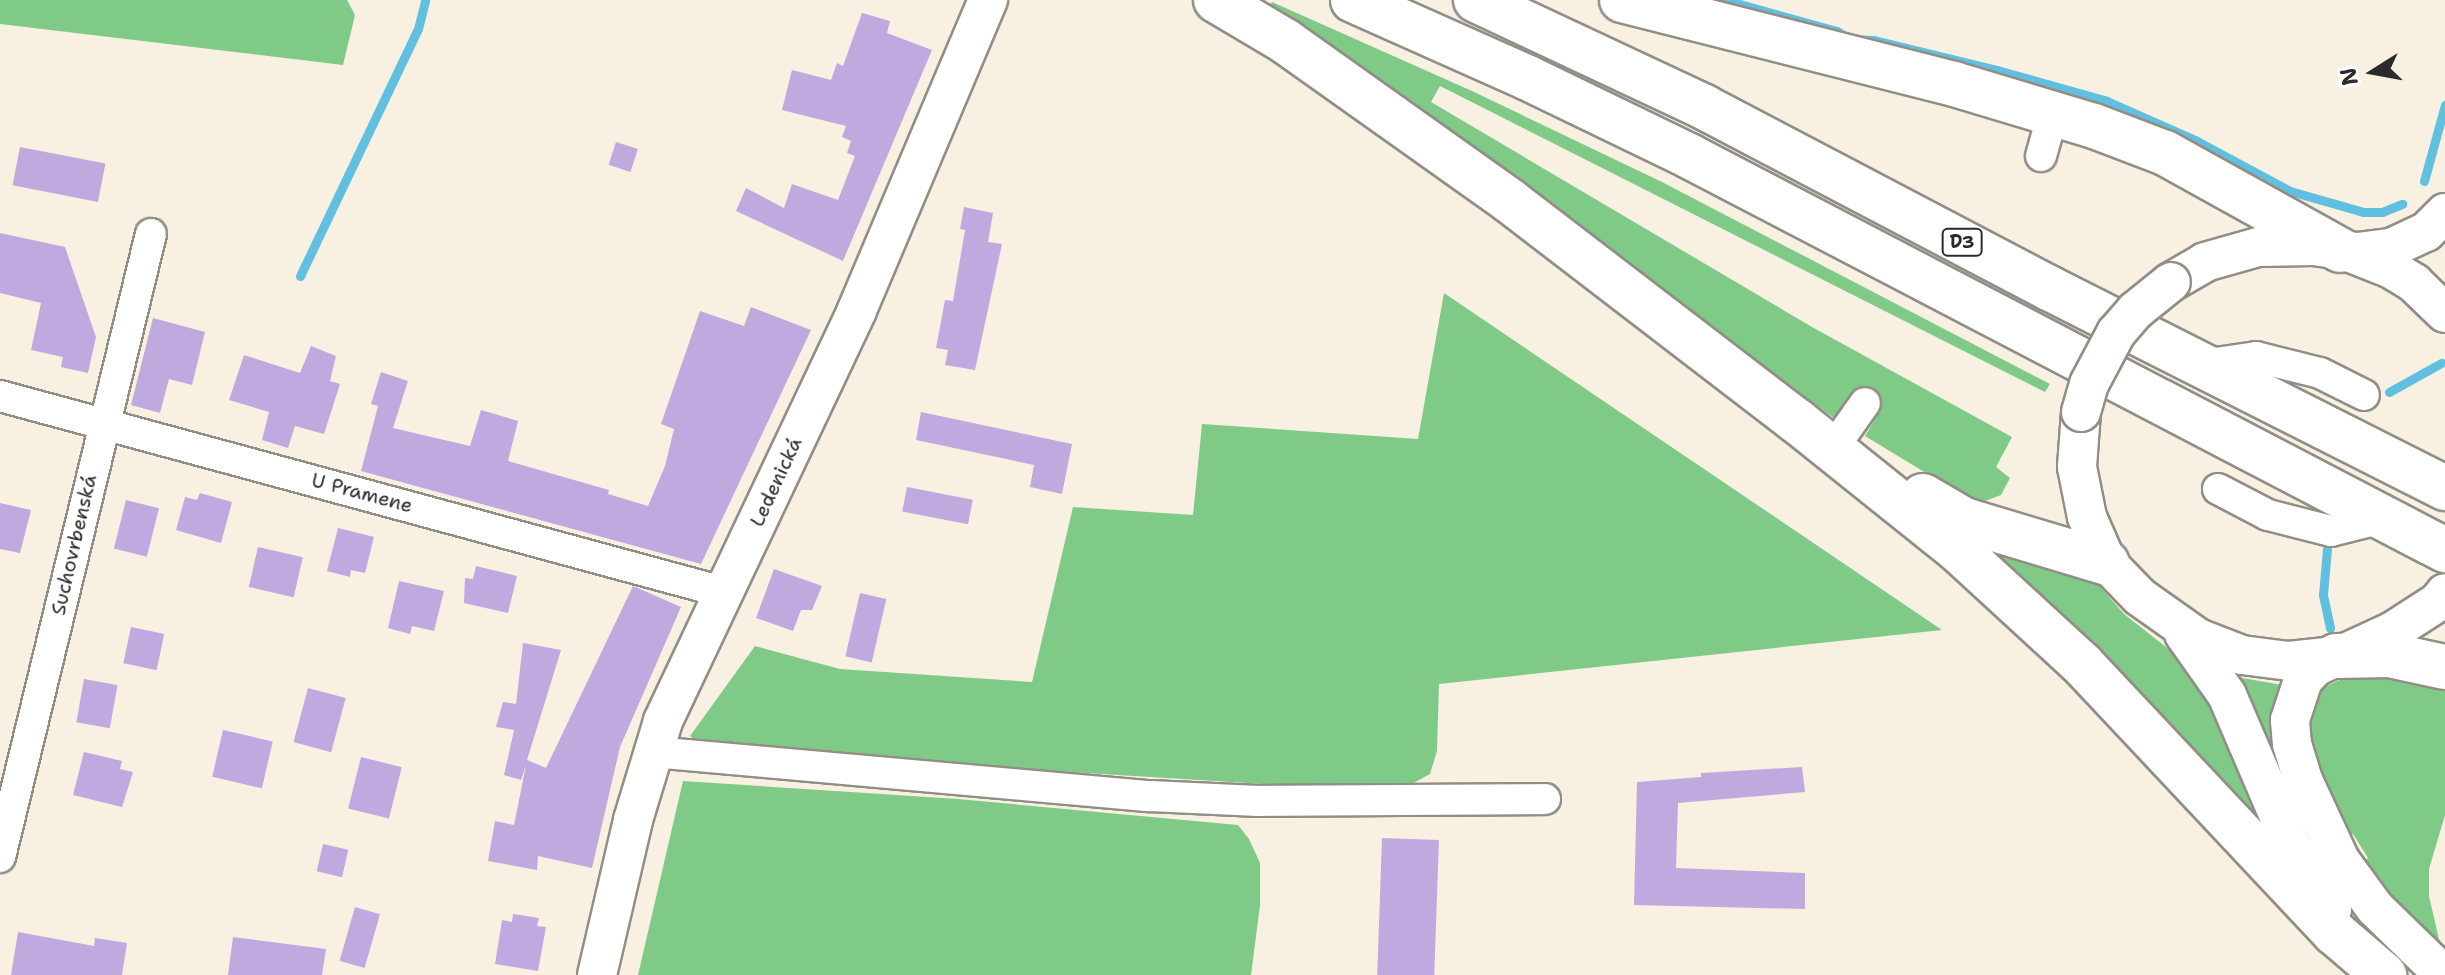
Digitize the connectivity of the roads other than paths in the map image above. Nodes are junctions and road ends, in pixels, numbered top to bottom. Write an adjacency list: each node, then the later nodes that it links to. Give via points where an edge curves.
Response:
1 (988, 0): 24 (main road, Ledenická, via 857,310)
2 (1216, 0): 16 (highway, via 1285,41 1510,201)
3 (1353, 0): 21 (highway, D3, via 1689,156)
4 (1476, 0): 12 (highway, D3, via 1704,107)
5 (1622, 0): 6 (highway)
6 (2053, 113): 7 (street); 10 (highway, via 2165,153)
7 (2041, 156)
8 (2445, 213): 10 (main road, via 2403,245 2374,252)
9 (151, 234): 17 (street, Suchovrbenská)
10 (2340, 250): 11 (main road, via 2391,269); 23 (main road, bridge, via 2285,244 2205,262 2171,282 2116,333 2089,384 2077,467 2080,492)
11 (2445, 313)
12 (2202, 365): 13 (street, via 2256,357 2320,373); 19 (highway, D3)
13 (2364, 395)
14 (0, 396): 17 (street, U Pramene)
15 (1865, 403): 18 (street)
16 (1797, 421): 18 (highway); 33 (highway, via 1959,551 2082,664 2335,933)
17 (103, 423): 24 (street, U Pramene); 31 (street, Suchovrbenská)
18 (1836, 444): 23 (highway, via 1964,520)
19 (2445, 488)
20 (2218, 489): 21 (street, via 2268,515 2331,531)
21 (2382, 518): 22 (highway, D3)
22 (2445, 550)
23 (2107, 563): 26 (main road)
24 (723, 592): 29 (main road, Ledenická)
25 (2441, 597): 27 (main road, via 2393,631)
26 (2177, 626): 27 (main road, via 2242,655 2289,661); 33 (main road, via 2227,695 2264,787 2318,891)
27 (2336, 656): 28 (highway, via 2389,655); 34 (main road, via 2309,674 2293,703 2291,734 2303,780 2340,860 2375,908)
28 (2445, 667)
29 (653, 752): 30 (street, via 1150,796 1258,801); 32 (main road, Ledenická)
30 (1545, 799)
31 (0, 857)
32 (597, 975)
33 (2387, 975)
34 (2444, 975)

